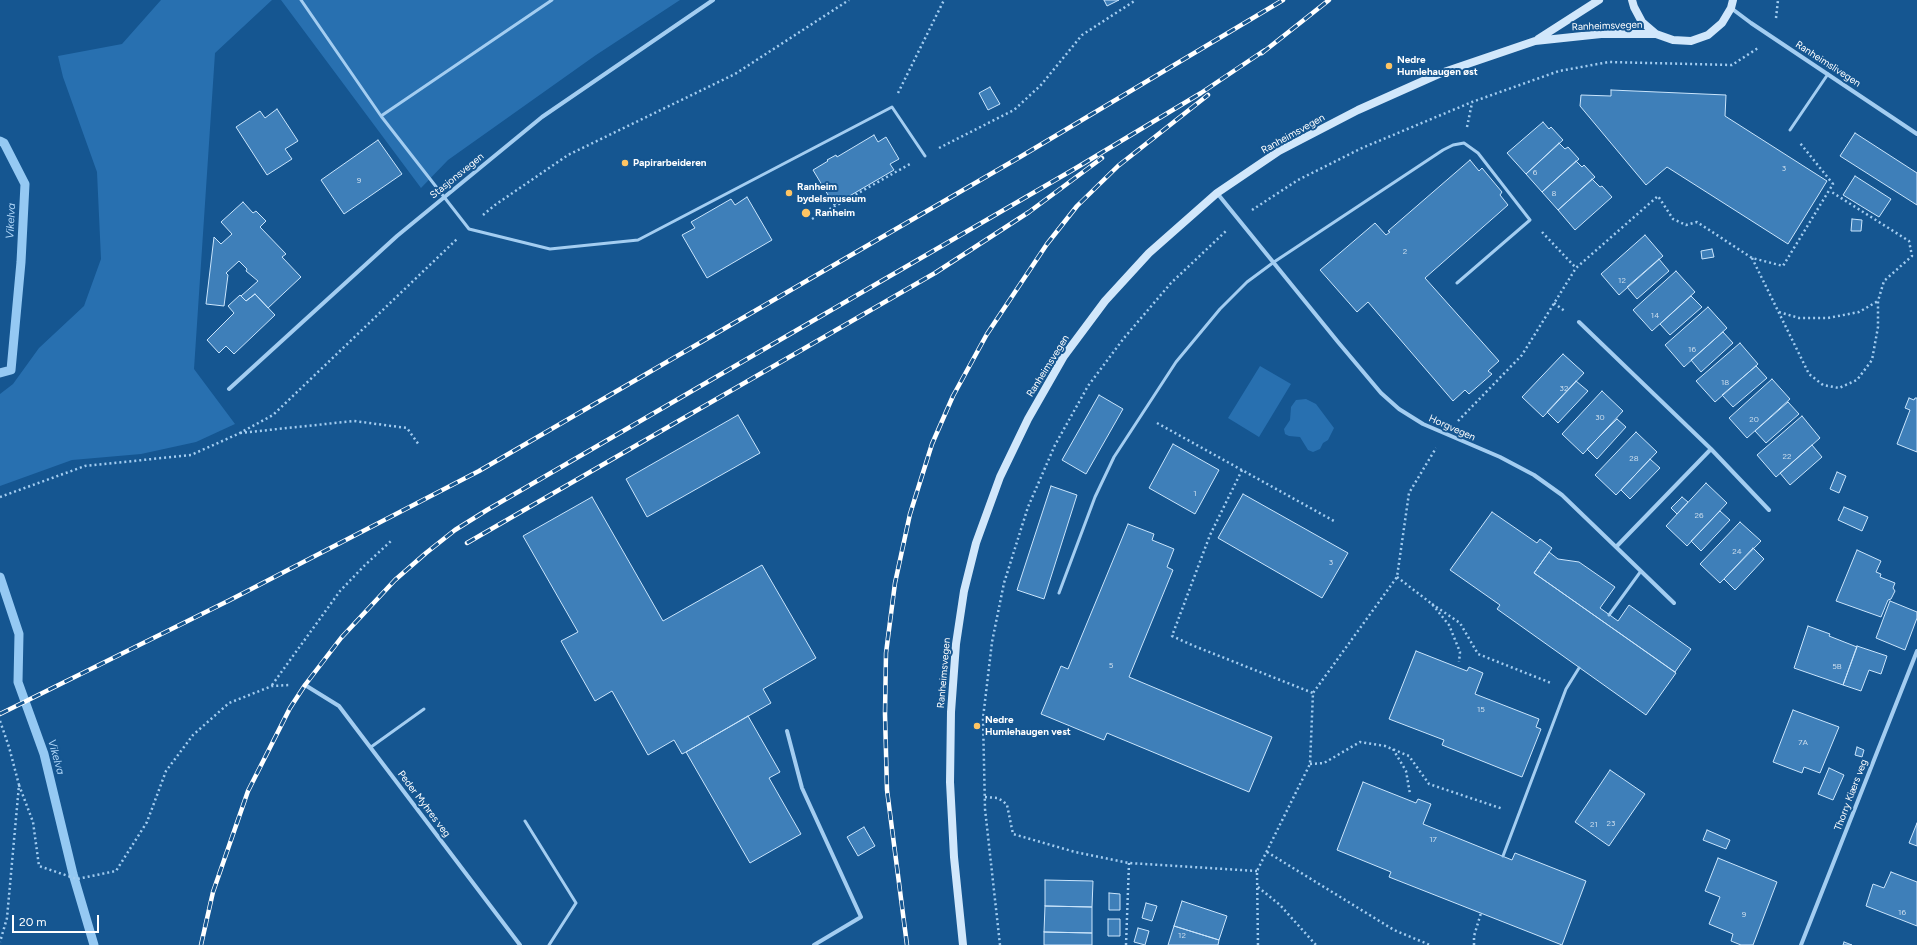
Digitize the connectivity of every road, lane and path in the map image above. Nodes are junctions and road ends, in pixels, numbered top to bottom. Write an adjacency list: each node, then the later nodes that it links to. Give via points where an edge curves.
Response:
1 (300, 0): 18 (lane)
2 (552, 0): 18 (lane)
3 (713, 0): 25 (street, Stasjonsvegen, via 542,117)
4 (849, 0): 29 (path, via 735,74 568,155 494,205)
5 (944, 0): 17 (path)
6 (1136, 0): 22 (path, via 1082,35 1041,85 1014,110)
7 (1599, 0): 13 (street, Ranheimsvegen)
8 (1632, 0): 12 (street, via 1642,22)
9 (1778, 0): 11 (path)
10 (1732, 4): 12 (street, via 1722,23 1708,35 1691,41 1673,40); 15 (street, Ranheimslivegen, via 1757,27)
11 (1776, 18)
12 (1656, 34): 13 (street, Ranheimsvegen, via 1601,34)
13 (1535, 41): 24 (street, Ranheimsvegen, via 1442,73 1358,110 1279,151)
14 (1759, 48): 16 (path, via 1732,65 1609,62 1559,71)
15 (1828, 74): 19 (lane); 20 (street, Ranheimslivegen)
16 (1472, 102): 21 (path); 27 (path, via 1362,148 1305,176)
17 (892, 106): 22 (lane); 29 (lane, via 638,240 550,249)
18 (381, 116): 25 (lane)
19 (1790, 130): 23 (path, via 1834,184)
20 (1917, 134)
21 (1464, 144): 28 (lane, via 1478,153); 31 (lane, via 1453,145 1443,150)
22 (925, 156): 26 (path)
23 (1830, 191): 30 (path, via 1783,266); 34 (path, via 1909,241 1912,256 1884,281)
24 (1217, 193): 27 (street, Horgvegen); 83 (street, Ranheimsvegen, via 1149,253 1105,302 1064,356 1028,419 1000,477 976,543 964,591 956,644 951,712 950,782)
25 (443, 197): 29 (lane); 37 (street, Stasjonsvegen)
26 (812, 219)
27 (1239, 219): 31 (street, Horgvegen); 70 (path, via 1171,283 1124,338 1088,386 1055,445 1031,500 1004,582 992,642 984,718)
28 (1530, 220): 32 (path); 33 (lane)
29 (469, 229): 39 (path, via 273,415)
30 (1752, 258): 32 (path, via 1697,222 1686,225 1673,219 1658,196); 35 (path)
31 (1274, 262): 38 (lane, via 1247,282 1220,309 1176,362); 40 (street, Horgvegen, via 1381,393 1399,409)
32 (1576, 268): 40 (path, via 1522,355)
33 (1457, 283)
34 (1878, 300): 35 (path, via 1859,312 1828,318 1799,318); 35 (path, via 1878,327 1872,360 1857,380 1839,388 1823,385 1809,374)
35 (1779, 312)
36 (1579, 322): 42 (street)
37 (230, 389)
38 (1140, 414): 43 (path); 51 (lane, via 1114,457 1095,497)
39 (238, 434): 41 (path, via 354,421 407,428); 44 (path, via 190,455 85,466)
40 (1444, 434): 48 (street, Horgvegen, via 1500,457 1534,475 1562,494); 50 (path, via 1409,493)
41 (419, 445)
42 (1711, 449): 45 (street); 48 (street)
43 (1242, 470): 46 (path); 61 (path, via 1210,535 1172,636)
44 (0, 497)
45 (1769, 510)
46 (1334, 521)
47 (391, 541): 59 (path, via 340,591)
48 (1616, 546): 49 (street, Horgvegen)
49 (1641, 571): 52 (street, Horgvegen); 54 (lane)
50 (1398, 577): 53 (path); 61 (path)
51 (1060, 593)
52 (1674, 603)
53 (1432, 604): 56 (path, via 1449,625 1460,652); 60 (path, via 1460,623 1478,654)
54 (1609, 615)
55 (1917, 651): 90 (street, Thorry Kiærs veg)
56 (1459, 662)
57 (1579, 668): 60 (lane)
58 (305, 685): 59 (path); 65 (street, Peder Myhres veg, via 339,706)
59 (272, 686): 68 (path, via 229,703 193,735 166,771 147,822 116,871 77,879 39,866 33,822)
60 (1566, 688): 71 (lane)
61 (1313, 693): 67 (path)
62 (424, 709): 65 (lane)
63 (0, 721): 68 (path)
64 (787, 731): 82 (street, via 802,788 861,917)
65 (371, 747): 80 (street, Peder Myhres veg)
66 (1393, 749): 67 (path, via 1360,742 1324,763); 69 (path, via 1406,771); 71 (path, via 1409,756 1429,784)
67 (1310, 764): 73 (path)
68 (19, 785): 79 (path, via 7,918)
69 (1410, 794)
70 (985, 797): 75 (path, via 997,798 1007,805 1013,834 1075,852); 84 (path)
71 (1519, 814): 74 (lane)
72 (525, 821): 81 (lane, via 576,903)
73 (1267, 852): 76 (path); 88 (path, via 1394,930)
74 (1503, 856)
75 (1129, 863): 76 (path); 85 (path)
76 (1257, 871): 77 (path)
77 (1257, 886): 86 (path); 87 (path, via 1280,905)
78 (1481, 913): 89 (path)
79 (0, 942)
80 (520, 945)
81 (549, 945)
82 (814, 945)
83 (963, 945)
84 (1000, 945)
85 (1126, 945)
86 (1258, 945)
87 (1316, 945)
88 (1430, 945)
89 (1474, 945)
90 (1801, 945)

